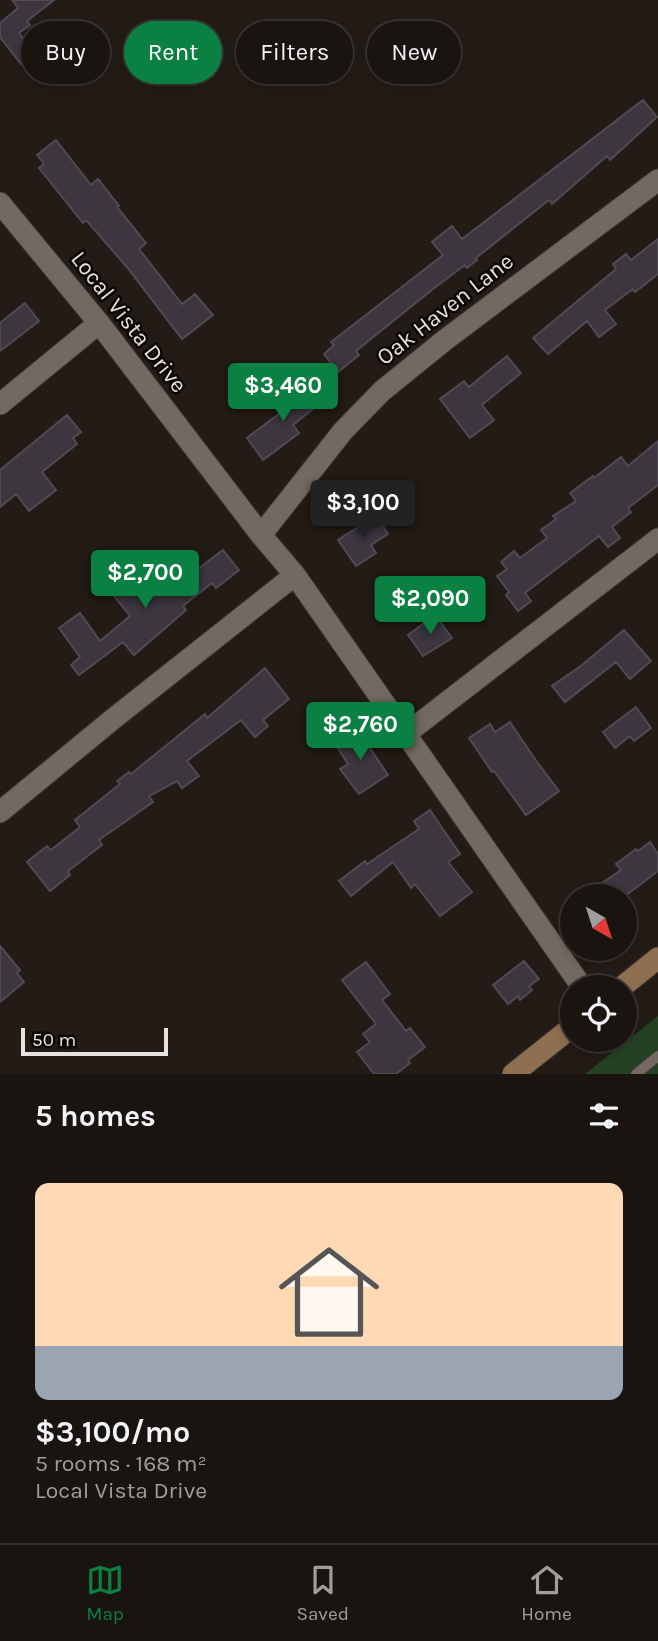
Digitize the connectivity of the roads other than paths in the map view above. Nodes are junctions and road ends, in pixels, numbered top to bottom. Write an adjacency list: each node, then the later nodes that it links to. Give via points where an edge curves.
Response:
1 (658, 180): 5 (street, Oak Haven Lane, via 382,391 343,431)
2 (0, 203): 3 (street, Local Vista Drive)
3 (99, 323): 4 (street); 5 (street, Local Vista Drive)
4 (0, 404)
5 (261, 535): 7 (street, Local Vista Drive)
6 (658, 539): 8 (street)
7 (295, 575): 8 (street, Local Vista Drive); 9 (street)
8 (407, 733): 11 (street, Local Vista Drive)
9 (0, 812)
10 (658, 958): 12 (street)
11 (574, 975)
12 (637, 975)
13 (560, 1038): 15 (street)
14 (658, 1056): 16 (lane)
15 (521, 1072)
16 (636, 1074)

